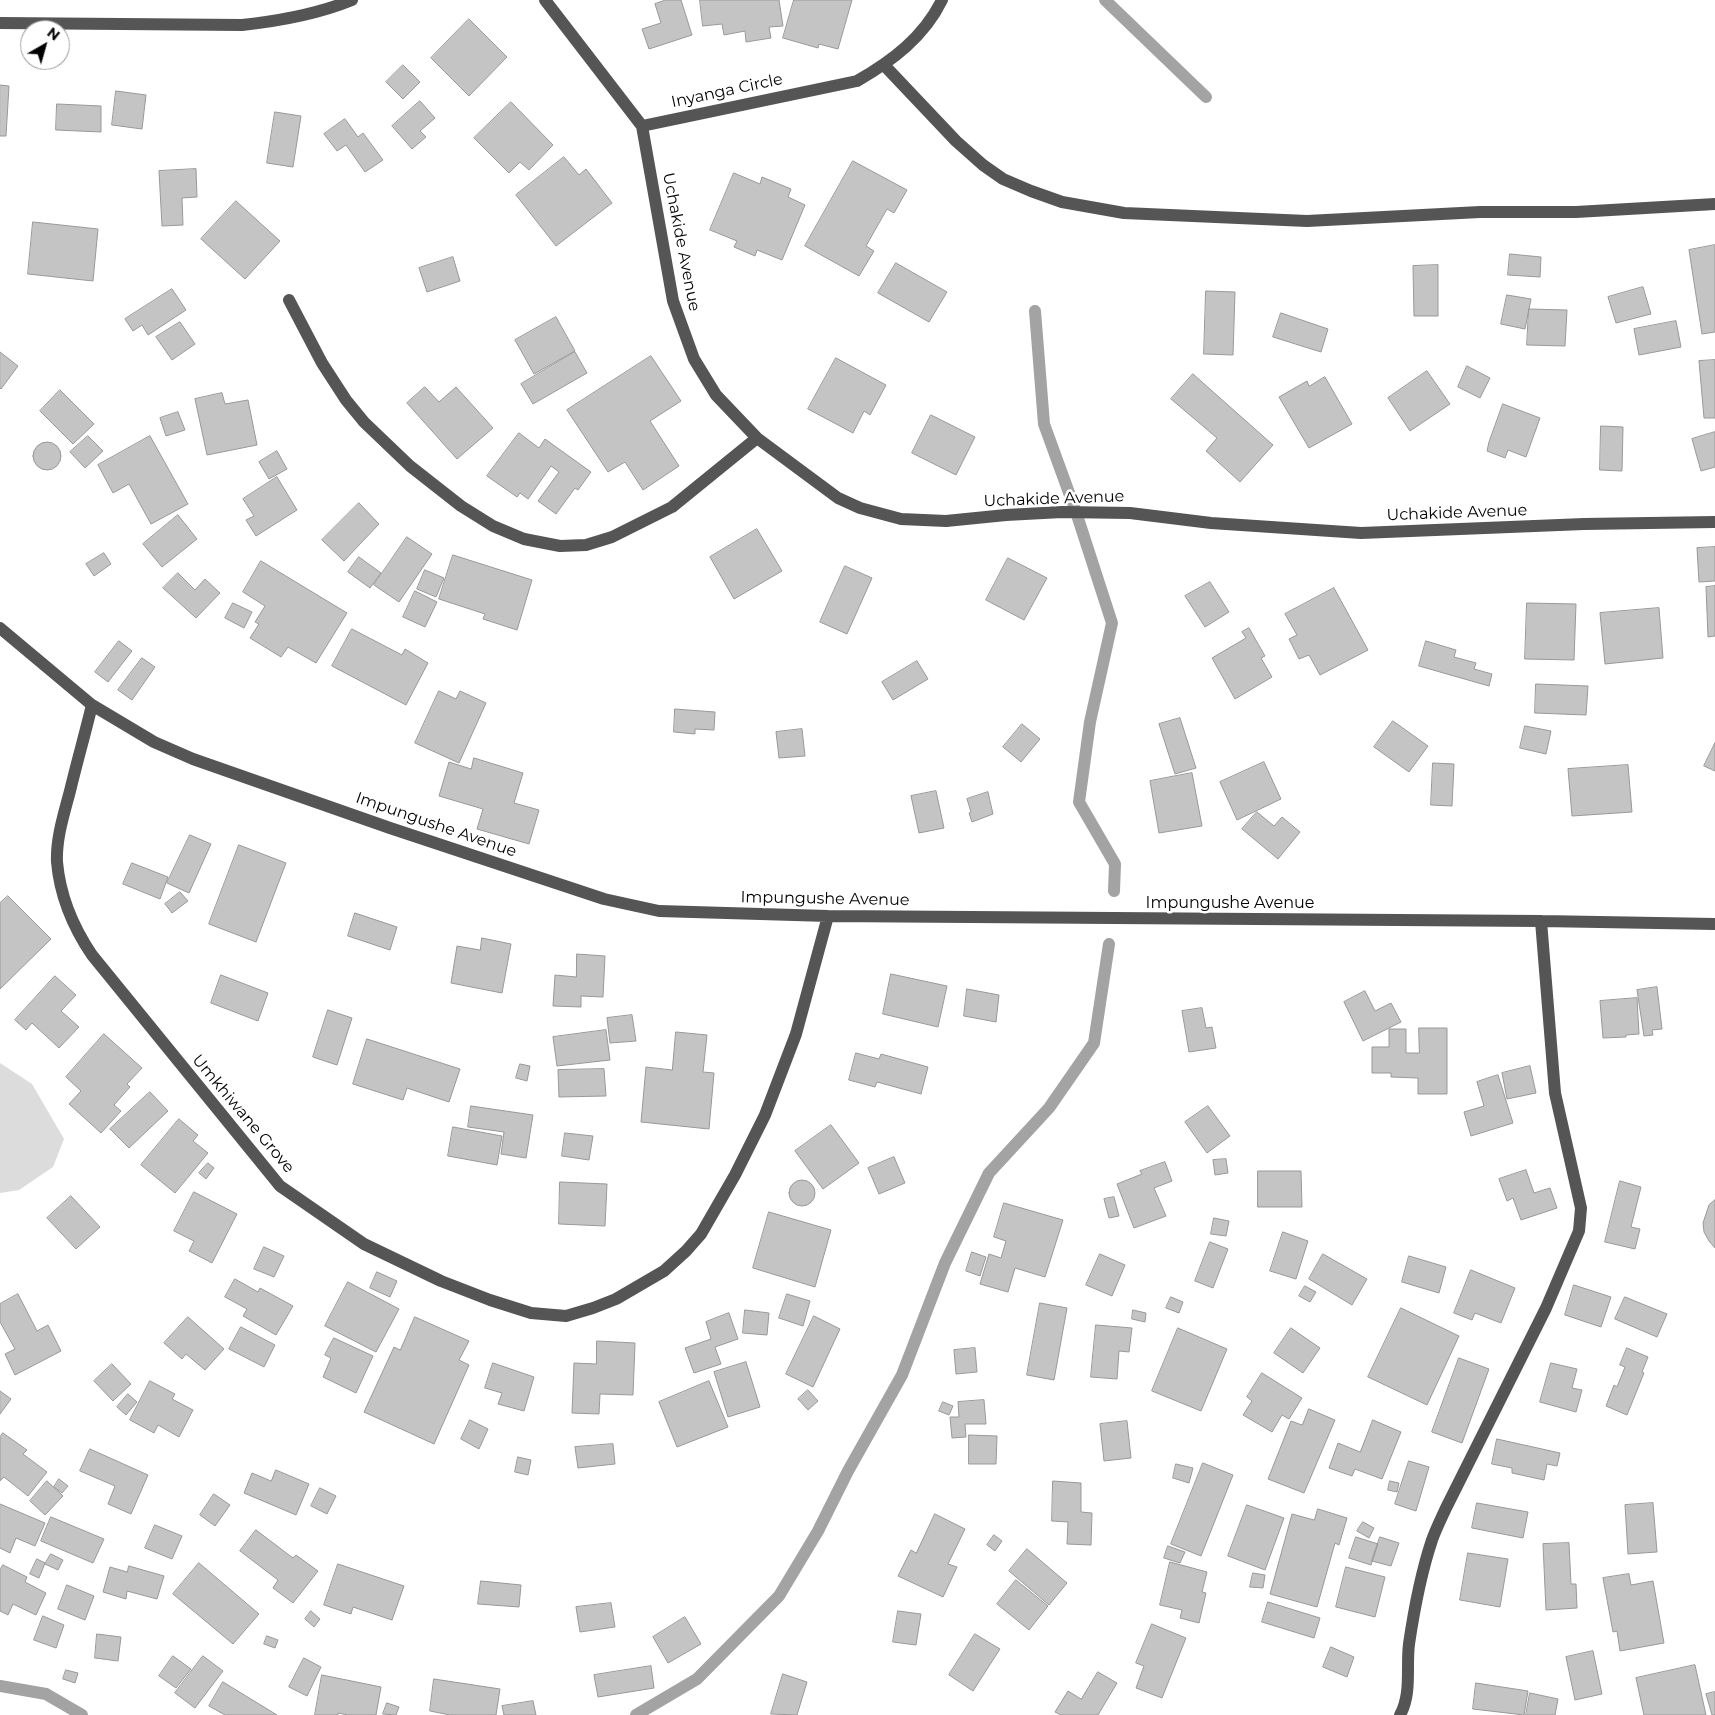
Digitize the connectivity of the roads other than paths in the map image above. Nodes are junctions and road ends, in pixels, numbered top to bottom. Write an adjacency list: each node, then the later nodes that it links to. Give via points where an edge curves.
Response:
1 (352, 0): 4 (street, via 327,9 242,25)
2 (544, 0): 6 (street)
3 (942, 0): 5 (street, Inyanga Circle, via 911,44)
4 (0, 23)
5 (884, 65): 6 (street, Inyanga Circle, via 857,81); 7 (street, via 956,141 1003,179 1062,202 1124,213 1307,221)
6 (642, 126): 9 (street, Uchakide Avenue, via 673,301 694,359 716,395)
7 (1715, 204)
8 (289, 300): 9 (street, via 322,363 364,422 410,466 461,506 524,539 560,546 586,545 612,537 672,506)
9 (758, 438): 10 (street, Uchakide Avenue, via 838,498 860,508 901,519 946,521 1099,511 1211,523 1361,533)
10 (1715, 522)
11 (0, 628): 12 (street, Impungushe Avenue)
12 (92, 705): 13 (street, Impungushe Avenue, via 154,742 193,759 604,899 659,911); 13 (street, Umkhiwane Grove, via 59,834 57,860 67,908 92,955 280,1186 364,1244 441,1281 531,1313 566,1316 616,1299 664,1271 701,1234 765,1115 796,1034)
13 (828, 916): 14 (street, Impungushe Avenue)
14 (1541, 921): 15 (street, Impungushe Avenue); 16 (street, via 1555,1094 1581,1208 1579,1231 1546,1308 1432,1539 1412,1624 1408,1692)
15 (1715, 924)
16 (1400, 1715)

